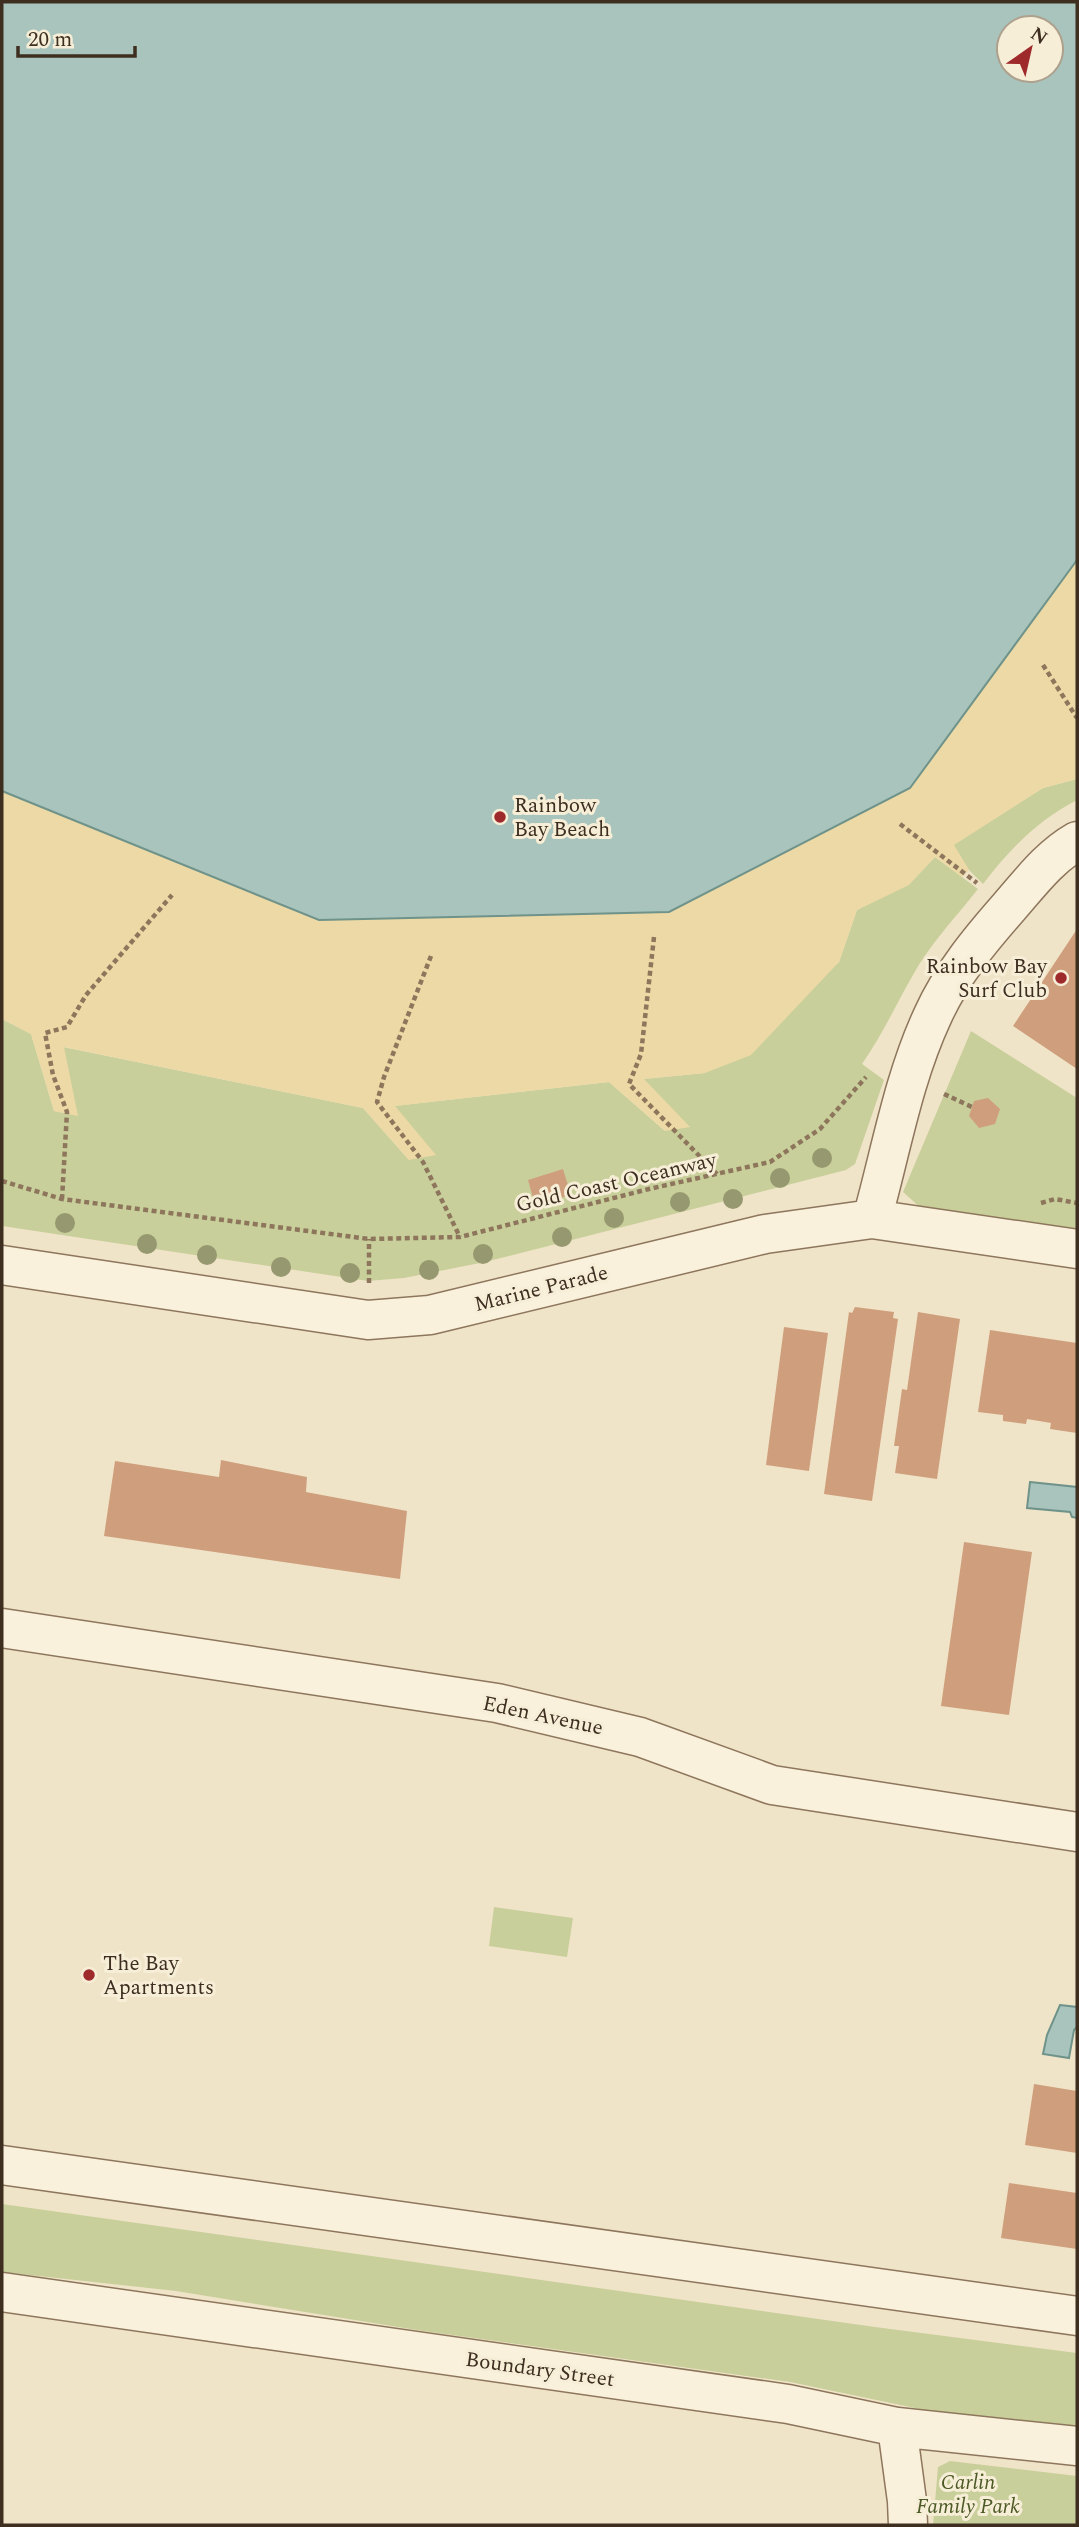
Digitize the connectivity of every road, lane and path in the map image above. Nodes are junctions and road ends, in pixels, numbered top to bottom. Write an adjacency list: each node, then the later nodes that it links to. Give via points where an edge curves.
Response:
1 (1043, 665): 2 (path)
2 (1077, 718)
3 (900, 824): 5 (path)
4 (1077, 841): 17 (street, via 1044,866 954,976 909,1076)
5 (980, 885)
6 (172, 895): 14 (path, via 86,995 66,1027 45,1032 66,1112)
7 (654, 937): 12 (path, via 641,1054 629,1084)
8 (431, 956): 18 (path, via 377,1102 423,1162)
9 (874, 1068): 12 (path, Gold Coast Oceanway, via 820,1129 770,1162)
10 (942, 1093): 11 (path)
11 (972, 1107)
12 (717, 1174): 18 (path, Gold Coast Oceanway)
13 (2, 1181): 14 (path, Gold Coast Oceanway)
14 (62, 1199): 19 (path, Gold Coast Oceanway)
15 (1077, 1203): 16 (path, via 1055,1199)
16 (1028, 1206)
17 (873, 1219): 20 (street, Marine Parade); 21 (street, Marine Parade, via 765,1234 430,1315 368,1320)
18 (460, 1237): 19 (path, Gold Coast Oceanway)
19 (369, 1239): 22 (path)
20 (1077, 1249)
21 (2, 1265)
22 (369, 1287)
23 (2, 1628): 24 (street, Eden Avenue, via 497,1703 640,1737 772,1785)
24 (1077, 1832)
25 (2, 2165): 27 (street)
26 (2, 2292): 28 (street, Boundary Street, via 788,2404)
27 (1077, 2316)
28 (897, 2427): 29 (street, Boundary Street); 30 (street)
29 (1077, 2446)
30 (908, 2525)

